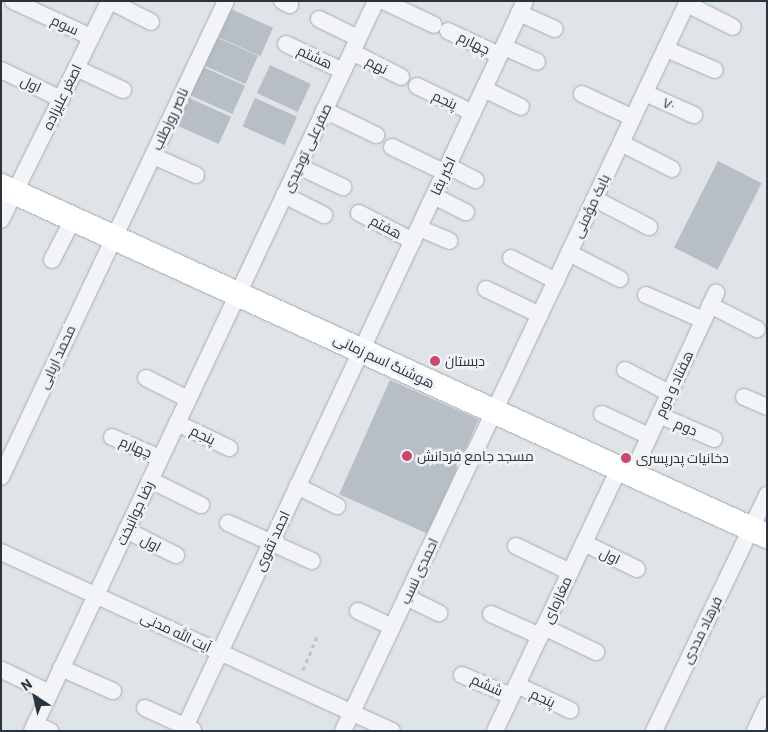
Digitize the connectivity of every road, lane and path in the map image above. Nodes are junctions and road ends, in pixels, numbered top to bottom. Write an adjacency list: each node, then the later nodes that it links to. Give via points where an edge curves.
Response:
1 (12, 1): 12 (street, سوم)
2 (110, 1): 9 (street); 12 (street, اصغر علیزاده)
3 (226, 1): 37 (street, ناصر روزطلب)
4 (376, 1): 14 (street, صفرعلی توحیدی)
5 (383, 1): 16 (street, چهارم)
6 (687, 3): 10 (street); 15 (street, بابک مؤمنی)
7 (519, 6): 11 (street); 16 (street, اکبر بقا)
8 (320, 19): 14 (street)
9 (150, 22)
10 (733, 27)
11 (555, 29)
12 (91, 37): 18 (street, اصغر علیزاده)
13 (286, 44): 21 (street, هشتم)
14 (355, 45): 21 (street, صفرعلی توحیدی); 22 (street, نهم)
15 (666, 49): 20 (street); 26 (street, بابک مؤمنی)
16 (502, 51): 17 (street, چهارم); 24 (street, اکبر بقا)
17 (537, 62)
18 (76, 68): 25 (street); 28 (street, اصغر علیزاده)
19 (1, 70): 28 (street, اول)
20 (715, 70)
21 (343, 71): 30 (street, صفرعلی توحیدی)
22 (401, 77)
23 (417, 86): 31 (street, پنجم)
24 (484, 89): 29 (street); 31 (street, اکبر بقا)
25 (123, 90)
26 (645, 93): 32 (street, ۷۰); 33 (street, بابک مؤمنی)
27 (582, 94): 33 (street)
28 (60, 98): 44 (street, اصغر علیزاده)
29 (521, 107)
30 (324, 110): 34 (street); 38 (street, صفرعلی توحیدی)
31 (473, 113): 39 (street, اکبر بقا)
32 (694, 115)
33 (633, 118): 35 (street, بابک مؤمنی)
34 (376, 135)
35 (621, 143): 40 (street); 47 (street, بابک مؤمنی)
36 (392, 147): 39 (street)
37 (152, 156): 41 (street); 55 (street, ناصر روزطلب)
38 (298, 166): 43 (street); 45 (street, صفرعلی توحیدی)
39 (446, 169): 42 (street); 46 (street, اکبر بقا)
40 (672, 169)
41 (196, 175)
42 (476, 180)
43 (344, 187)
44 (8, 189): 51 (street, اصغر علیزاده); 52 (street, هوشنگ اسم زمانی)
45 (284, 195): 50 (street); 63 (street, صفرعلی توحیدی)
46 (434, 196): 49 (street); 54 (street, اکبر بقا)
47 (595, 199): 53 (street); 57 (street, بابک مؤمنی)
48 (359, 212): 54 (street, هفتم)
49 (466, 212)
50 (324, 215)
51 (1, 220)
52 (74, 220): 55 (street, هوشنگ اسم زمانی); 59 (street)
53 (649, 227)
54 (416, 234): 56 (street); 68 (street, اکبر بقا)
55 (114, 238): 63 (street, هوشنگ اسم زمانی); 85 (street, محمد اربابی)
56 (449, 241)
57 (569, 252): 60 (street); 61 (street, بابک مؤمنی)
58 (511, 258): 61 (street)
59 (52, 260)
60 (620, 279)
61 (556, 281): 66 (street, بابک مؤمنی)
62 (486, 288): 66 (street)
63 (238, 294): 68 (street, هوشنگ اسم زمانی); 73 (street, رضا جوانبخت)
64 (646, 295): 65 (street)
65 (710, 306): 67 (street); 71 (street, هفتاد و دوم)
66 (540, 315): 75 (street, بابک مؤمنی)
67 (757, 329)
68 (361, 351): 75 (street, هوشنگ اسم زمانی); 87 (street, احمد تقوی)
69 (624, 370): 71 (street)
70 (146, 378): 73 (street)
71 (669, 393): 77 (street, هفتاد و دوم)
72 (744, 397): 74 (street)
73 (188, 398): 78 (street, رضا جوانبخت)
74 (767, 408)
75 (494, 412): 84 (street, هوشنگ اسم زمانی); 103 (street, احمدی نسب)
76 (602, 414): 80 (street)
77 (659, 415): 80 (street, هفتاد و دوم); 81 (street, دوم)
78 (177, 422): 82 (street, پنجم); 83 (street, رضا جوانبخت)
79 (112, 436): 83 (street, چهارم)
80 (649, 436): 84 (street, هفتاد و دوم)
81 (714, 439)
82 (229, 448)
83 (160, 458): 86 (street, رضا جوانبخت)
84 (625, 472): 93 (street, هوشنگ اسم زمانی); 95 (street, مغازه‌ای)
85 (1, 477)
86 (150, 480): 89 (street); 92 (street, رضا جوانبخت)
87 (297, 486): 90 (street); 94 (street, احمد تقوی)
88 (767, 495): 93 (street, فرهاد مددی)
89 (201, 505)
90 (337, 506)
91 (228, 523): 94 (street)
92 (126, 530): 98 (street, اول); 102 (street, رضا جوانبخت)
93 (759, 532): 128 (street, فرهاد مددی)
94 (271, 542): 99 (street); 110 (street, احمد تقوی)
95 (584, 543): 100 (street, اول); 101 (street, مغازه‌ای)
96 (516, 546): 101 (street)
97 (1, 552): 102 (street, آیت‌ الله مدنی)
98 (176, 555)
99 (312, 560)
100 (637, 569)
101 (570, 572): 108 (street, مغازه‌ای)
102 (96, 595): 110 (street, آیت‌ الله مدنی); 112 (street, رضا جوانبخت)
103 (406, 597): 105 (street); 107 (street, احمدی نسب)
104 (358, 611): 107 (street)
105 (439, 613)
106 (491, 614): 108 (street)
107 (392, 628): 122 (street, احمدی نسب)
108 (542, 631): 111 (street); 117 (street, مغازه‌ای)
109 (318, 635): 115 (path)
110 (219, 652): 115 (street, آیت‌ الله مدنی); 124 (street, احمد تقوی)
111 (596, 652)
112 (61, 668): 116 (street); 118 (street, رضا جوانبخت)
113 (2, 670): 118 (street)
114 (462, 675): 117 (street, ششم)
115 (295, 687): 122 (street, آیت‌ الله مدنی)
116 (113, 691)
117 (514, 691): 121 (street, پنجم); 127 (street, مغازه‌ای)
118 (50, 693): 123 (street, رضا جوانبخت)
119 (767, 705): 129 (street)
120 (145, 708): 124 (street)
121 (570, 710)
122 (352, 712): 125 (street, احمدی نسب); 126 (street, آیت‌ الله مدنی)
123 (39, 728)
124 (187, 729)
125 (343, 731)
126 (392, 731)
127 (495, 731)
128 (654, 731)
129 (755, 731)

